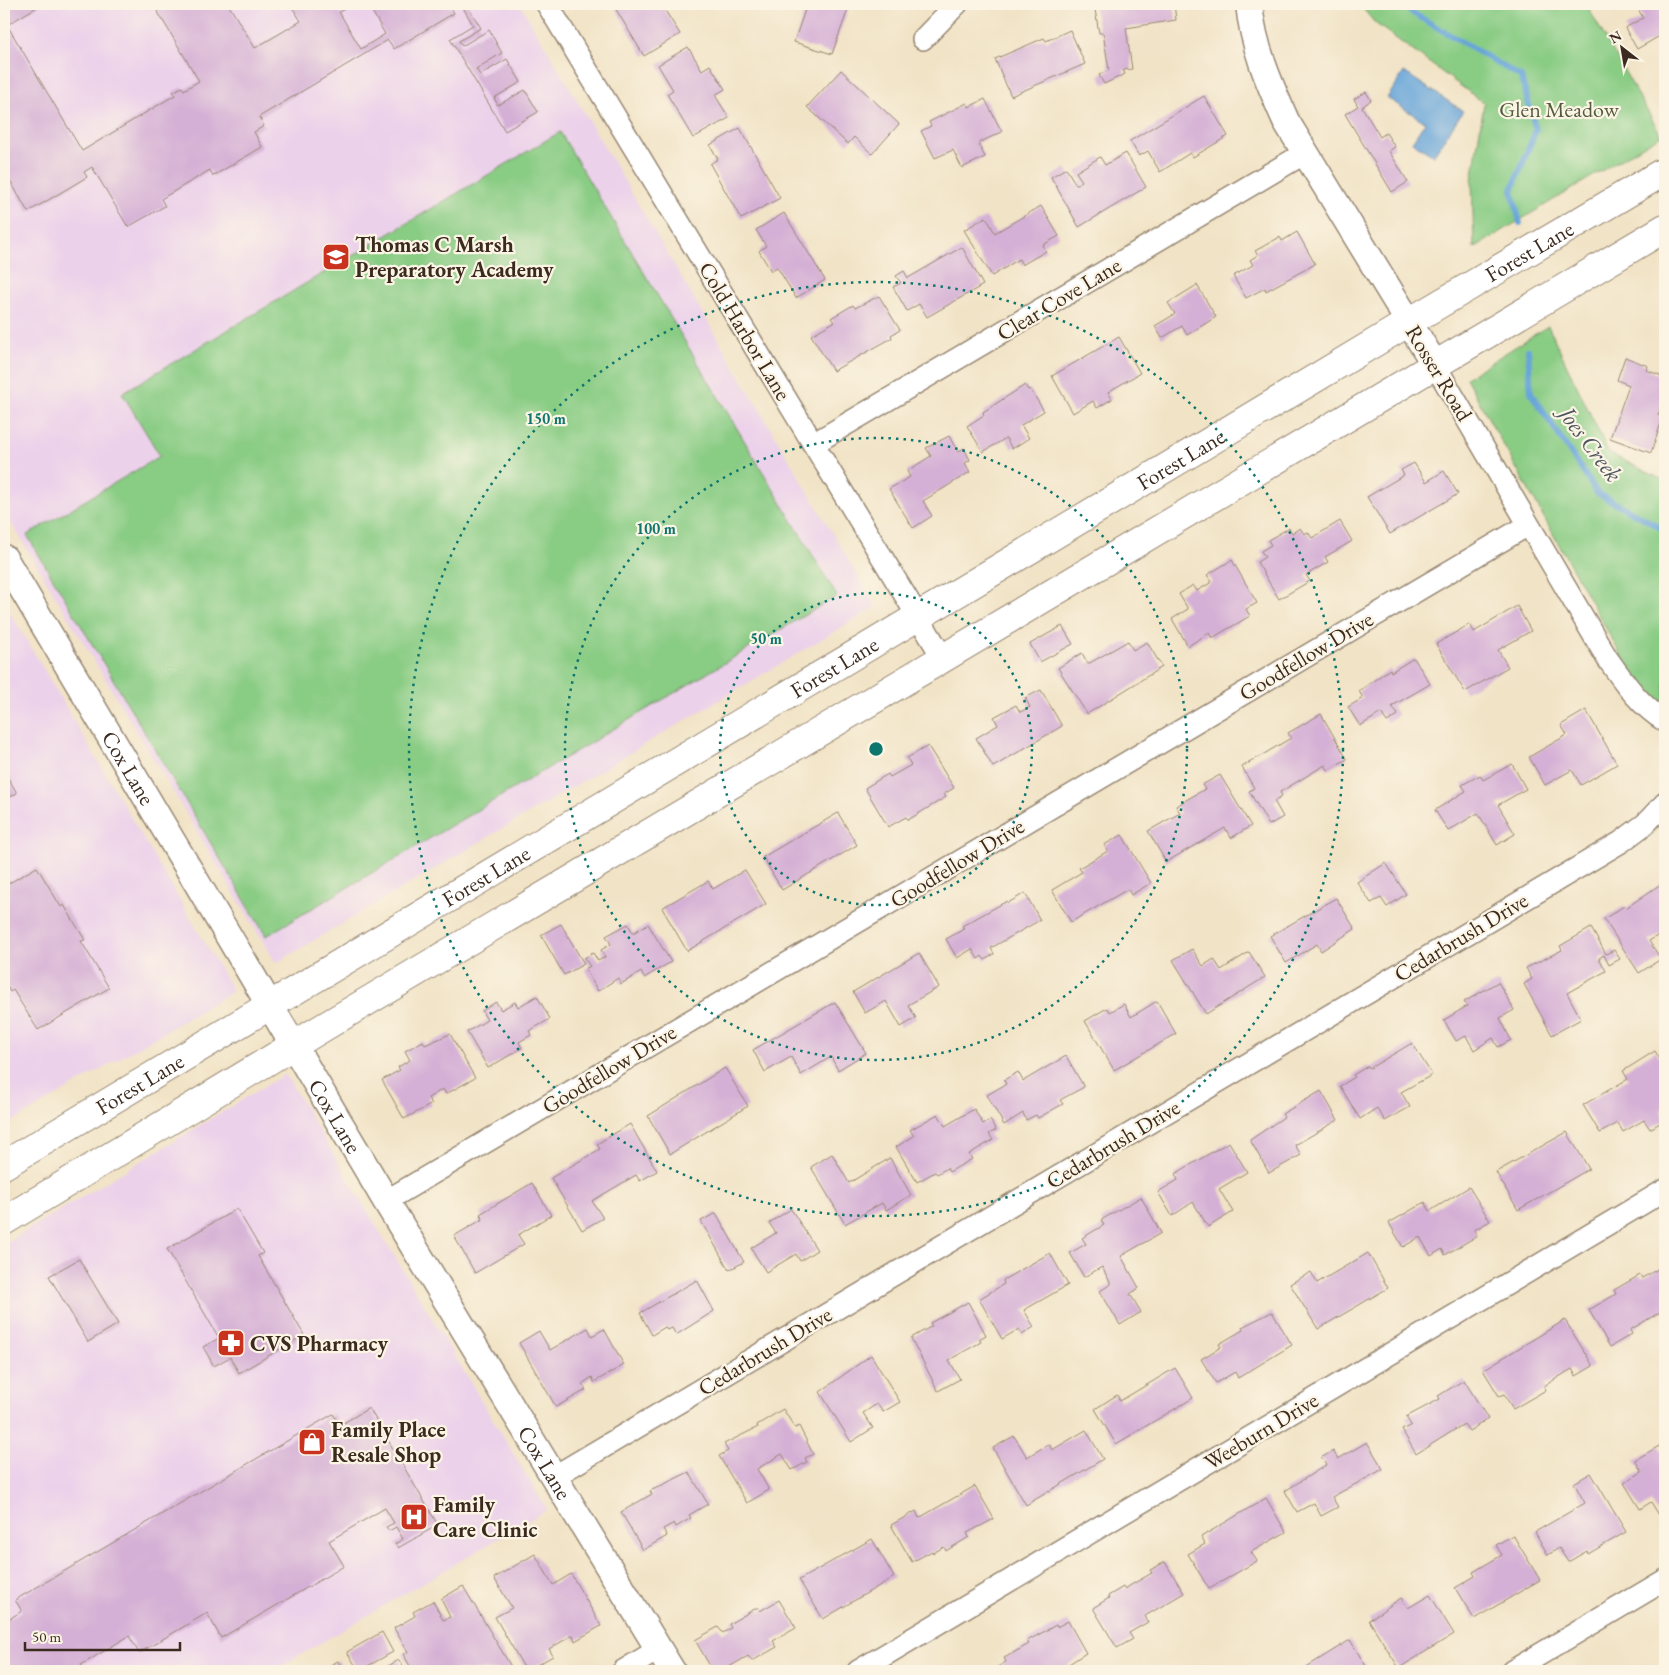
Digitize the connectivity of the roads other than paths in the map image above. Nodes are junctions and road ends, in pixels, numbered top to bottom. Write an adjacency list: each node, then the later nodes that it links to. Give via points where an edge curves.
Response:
1 (547, 4): 10 (street, Cold Harbor Lane)
2 (957, 4): 4 (street)
3 (1249, 4): 5 (street, Rosser Road, via 1266,78)
4 (922, 39)
5 (1305, 153): 8 (street, Rosser Road); 10 (street, Clear Cove Lane)
6 (1665, 171): 8 (main road, Forest Lane)
7 (1665, 228): 9 (main road)
8 (1409, 322): 9 (street, Rosser Road); 13 (main road, Forest Lane)
9 (1434, 365): 11 (street, Rosser Road); 14 (main road)
10 (813, 444): 13 (street, Cold Harbor Lane)
11 (1528, 524): 15 (street, Rosser Road, via 1607,658 1628,688); 21 (street, Goodfellow Drive)
12 (4, 558): 17 (street, Cox Lane)
13 (918, 616): 14 (street, Cold Harbor Lane); 17 (main road, Forest Lane)
14 (943, 658): 18 (main road)
15 (1665, 722)
16 (1665, 803): 23 (street, Cedarbrush Drive, via 1621,842)
17 (270, 1005): 18 (street, Cox Lane); 19 (main road, Forest Lane)
18 (294, 1045): 21 (street, Cox Lane); 22 (main road)
19 (4, 1165)
20 (1665, 1190): 27 (street, Weeburn Drive)
21 (386, 1201): 23 (street, Cox Lane)
22 (4, 1221)
23 (555, 1476): 25 (street, Cox Lane)
24 (1665, 1580): 28 (street)
25 (666, 1660): 26 (street)
26 (623, 1671)
27 (858, 1671)
28 (1512, 1671)

